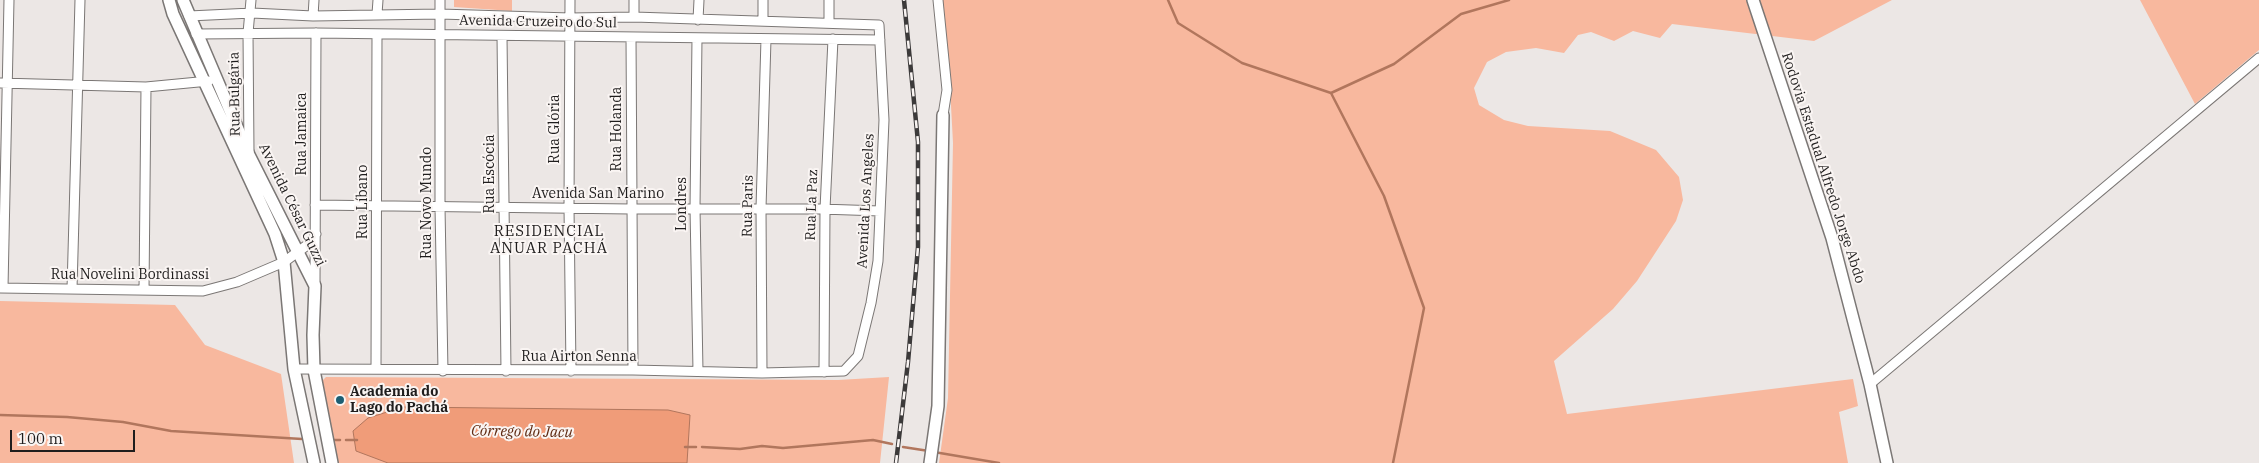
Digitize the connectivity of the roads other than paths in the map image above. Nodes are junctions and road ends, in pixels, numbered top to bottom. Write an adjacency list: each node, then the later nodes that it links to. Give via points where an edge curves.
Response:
1 (9, 0): 24 (street)
2 (80, 0): 45 (street)
3 (169, 0): 43 (street, Avenida César Guzzi)
4 (183, 0): 20 (street, Avenida César Guzzi)
5 (187, 0): 20 (street)
6 (251, 0): 17 (street, Rua Bulgária)
7 (314, 0): 21 (street)
8 (378, 0): 18 (street)
9 (440, 0): 19 (street, Rua Novo Mundo)
10 (570, 0): 23 (street, Rua Glória)
11 (634, 0): 22 (street)
12 (698, 0): 25 (street)
13 (764, 0): 26 (street)
14 (829, 0): 27 (street)
15 (938, 0): 47 (street, via 947,90)
16 (1753, 0): 79 (street, Rodovia Estadual Alfredo Jorge Abdo, via 1830,230)
17 (252, 13): 20 (street, Avenida Cruzeiro do Sul); 21 (street, Avenida Cruzeiro do Sul); 29 (street, Rua Bulgária)
18 (378, 14): 19 (street, Avenida Cruzeiro do Sul); 21 (street, Avenida Cruzeiro do Sul)
19 (440, 14): 23 (street, Avenida Cruzeiro do Sul); 33 (street, Rua Novo Mundo)
20 (189, 16): 31 (street, Avenida César Guzzi)
21 (313, 16)
22 (634, 17): 23 (street, Avenida Cruzeiro do Sul); 25 (street, Avenida Cruzeiro do Sul)
23 (570, 18): 35 (street, Rua Glória)
24 (4, 19): 44 (street)
25 (698, 20): 26 (street, Avenida Cruzeiro do Sul)
26 (763, 20): 27 (street, Avenida Cruzeiro do Sul)
27 (829, 23): 28 (street, Avenida Cruzeiro do Sul)
28 (879, 25): 40 (street, Avenida Los Angeles)
29 (248, 33): 30 (street, Avenida Cruzeiro do Sul); 31 (street, Avenida Cruzeiro do Sul); 48 (street, Rua Bulgária)
30 (316, 33): 32 (street, Avenida Cruzeiro do Sul); 49 (street, Rua Jamaica)
31 (196, 34): 42 (street, Avenida César Guzzi)
32 (377, 34): 33 (street, Avenida Cruzeiro do Sul); 50 (street, Rua Líbano)
33 (440, 35): 34 (street, Avenida Cruzeiro do Sul); 51 (street, Rua Novo Mundo)
34 (502, 36): 35 (street, Avenida Cruzeiro do Sul); 52 (street, Rua Escócia)
35 (570, 36): 36 (street, Avenida Cruzeiro do Sul); 53 (street, Rua Glória)
36 (631, 37): 37 (street, Avenida Cruzeiro do Sul); 56 (street, Rua Holanda)
37 (697, 38): 38 (street, Avenida Cruzeiro do Sul); 54 (street, Londres)
38 (766, 39): 39 (street, Avenida Cruzeiro do Sul); 55 (street, Rua Paris)
39 (833, 39): 40 (street, Avenida Cruzeiro do Sul); 57 (street, Rua La Paz)
40 (880, 40): 58 (street, Avenida Los Angeles, via 884,120)
41 (2259, 58): 79 (street)
42 (217, 79): 43 (street); 48 (street, Avenida César Guzzi)
43 (205, 82): 46 (street); 61 (street, Avenida César Guzzi, via 271,225)
44 (3, 83): 45 (street); 65 (street)
45 (76, 85): 46 (street); 66 (street)
46 (146, 87): 67 (street)
47 (943, 115): 80 (street, via 938,406)
48 (250, 155): 60 (street, Avenida César Guzzi)
49 (315, 205): 50 (street, Avenida San Marino); 59 (street, Rua Jamaica)
50 (376, 207): 51 (street, Avenida San Marino); 68 (street, Rua Líbano)
51 (440, 207): 52 (street, Avenida San Marino); 72 (street, Rua Novo Mundo)
52 (504, 208): 53 (street, Avenida San Marino); 73 (street, Rua Escócia)
53 (569, 208): 56 (street, Avenida San Marino); 76 (street, Rua Glória)
54 (695, 208): 55 (street, Avenida San Marino); 56 (street, Avenida San Marino); 74 (street, Londres)
55 (761, 208): 57 (street, Avenida San Marino); 78 (street, Rua Paris)
56 (631, 209): 71 (street, Rua Holanda)
57 (825, 209): 58 (street, Avenida San Marino); 77 (street, Rua La Paz)
58 (880, 211): 75 (street, Avenida Los Angeles, via 878,261 871,302 858,356)
59 (316, 234): 60 (street, via 310,243); 64 (street, Rua Jamaica)
60 (297, 250): 61 (street, Rua Novelini Bordinassi); 62 (street, Avenida César Guzzi)
61 (284, 262): 63 (street, Avenida César Guzzi); 67 (street, Rua Novelini Bordinassi, via 237,282 203,291)
62 (307, 270): 63 (street, via 302,264 297,264); 64 (street, Avenida César Guzzi)
63 (287, 276): 69 (street, Avenida César Guzzi)
64 (315, 286): 70 (street, Avenida César Guzzi)
65 (2, 288): 66 (street, Rua Novelini Bordinassi)
66 (72, 289): 67 (street, Rua Novelini Bordinassi)
67 (144, 290)
68 (376, 369): 70 (street, Rua Airton Senna); 72 (street, Rua Airton Senna)
69 (294, 370): 70 (street, Rua Airton Senna); 81 (street, Avenida César Guzzi)
70 (314, 370): 82 (street, Avenida César Guzzi)
71 (633, 370): 74 (street, Rua Airton Senna); 76 (street, Rua Airton Senna)
72 (443, 371): 73 (street, Rua Airton Senna)
73 (506, 371): 76 (street, Rua Airton Senna)
74 (698, 371): 78 (street, Rua Airton Senna)
75 (844, 371): 77 (street, Rua Airton Senna)
76 (571, 372)
77 (824, 372): 78 (street, Rua Airton Senna)
78 (762, 373)
79 (1870, 384): 83 (street, Rodovia Estadual Alfredo Jorge Abdo)
80 (931, 456)
81 (314, 463)
82 (332, 463)
83 (1888, 463)

